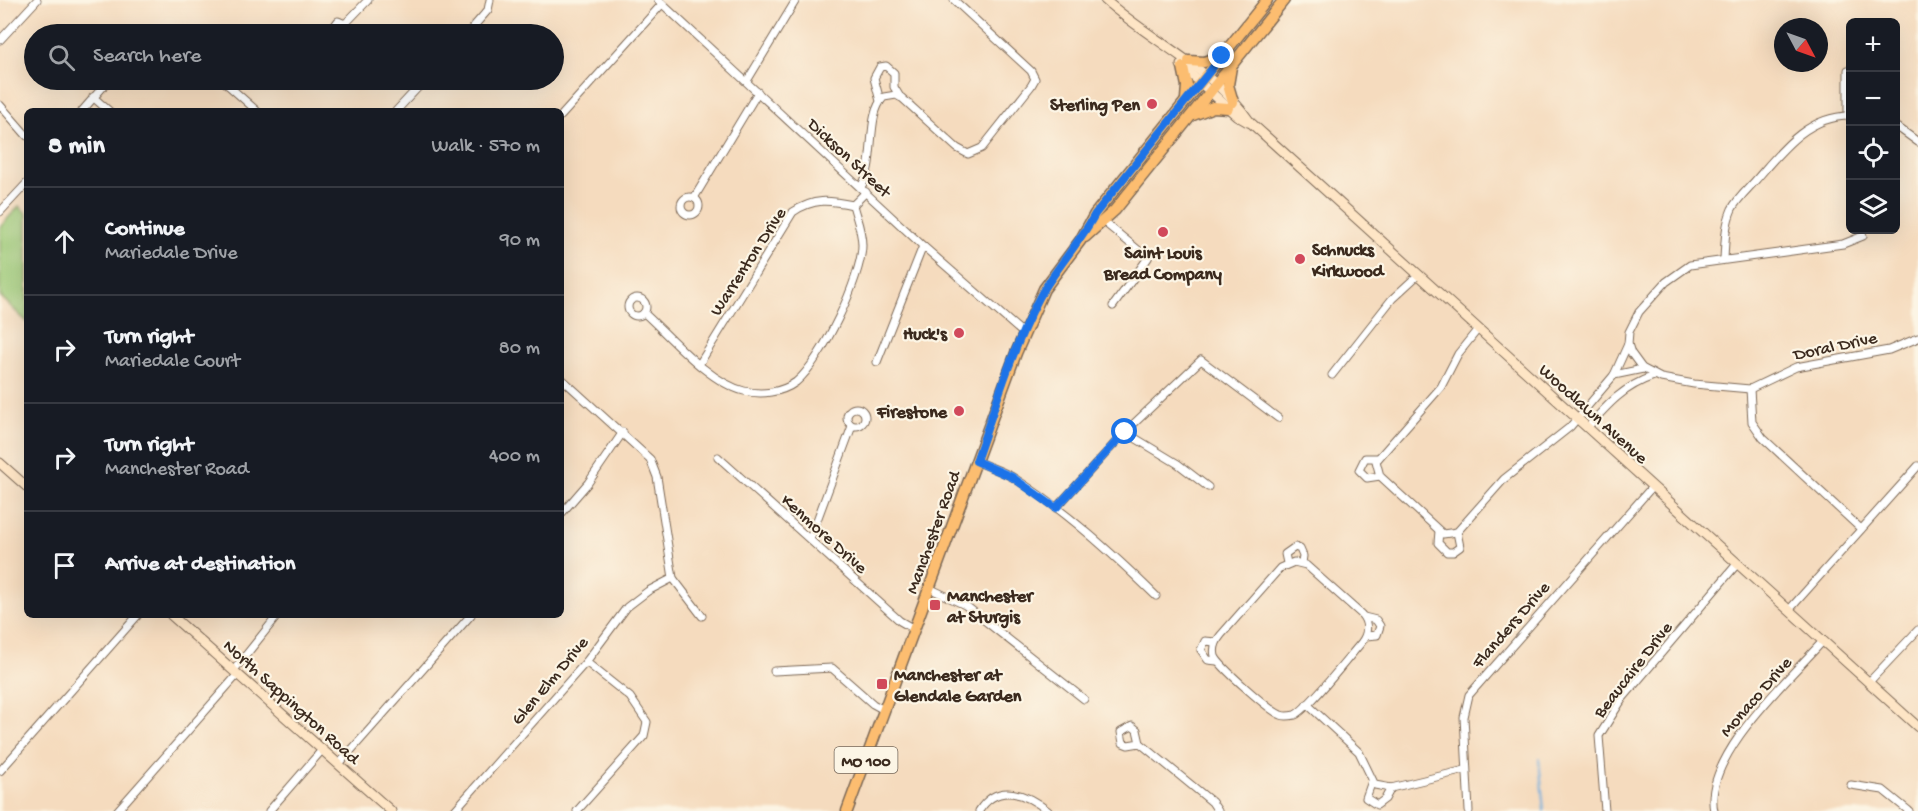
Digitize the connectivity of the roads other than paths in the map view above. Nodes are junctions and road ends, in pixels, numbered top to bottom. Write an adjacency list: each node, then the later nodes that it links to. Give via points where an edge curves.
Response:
1 (37, 0): 12 (street)
2 (368, 0): 10 (street)
3 (796, 0): 17 (street)
4 (954, 0): 24 (street, via 1035,79 982,148 968,154)
5 (1106, 0): 14 (street, Woodlawn Avenue)
6 (1267, 0): 13 (main road, Manchester Road / MO 100)
7 (1284, 0): 15 (main road, Manchester Road / MO 100)
8 (490, 1): 11 (street, via 488,10)
9 (660, 2): 17 (street, Dickson Street); 33 (street)
10 (345, 24)
11 (476, 24)
12 (0, 40)
13 (1222, 56): 14 (main road); 16 (main road, Manchester Road / MO 100)
14 (1186, 64): 16 (street, Woodlawn Avenue); 26 (main road)
15 (1231, 66): 18 (main road, Manchester Road / MO 100); 28 (main road)
16 (1203, 80): 18 (street, Woodlawn Avenue); 26 (main road, Manchester Road / MO 100)
17 (747, 81): 22 (street, Dickson Street)
18 (1213, 89): 28 (street, Woodlawn Avenue); 34 (main road, Manchester Road / MO 100)
19 (100, 90): 23 (street)
20 (233, 90): 31 (street)
21 (416, 90): 32 (street)
22 (758, 92): 40 (street, Dickson Street); 41 (street)
23 (93, 97): 29 (street); 30 (street)
24 (900, 97): 25 (street, via 889,95); 25 (street, via 894,87 894,73 886,66 880,67 874,78)
25 (880, 101): 40 (street)
26 (1186, 101): 46 (main road, Manchester Road / MO 100, via 1095,214)
27 (0, 105): 37 (street)
28 (1230, 105): 34 (main road); 49 (street, Woodlawn Avenue)
29 (84, 108)
30 (106, 108)
31 (254, 108)
32 (399, 108)
33 (564, 113)
34 (1190, 116): 44 (main road, Manchester Road / MO 100)
35 (1846, 116): 48 (street, via 1825,119 1805,130 1733,207)
36 (1900, 129): 38 (street)
37 (24, 133)
38 (1918, 142)
39 (24, 186): 43 (street)
40 (864, 189): 42 (street); 47 (street, Dickson Street)
41 (694, 198)
42 (853, 205): 57 (street, Warrenton Drive, via 821,200 793,212); 57 (street, via 862,244 860,264 809,370 794,384 763,394 726,384)
43 (0, 212)
44 (1104, 222): 46 (main road, Manchester Road / MO 100); 50 (street, via 1148,258)
45 (1863, 237): 48 (street, via 1843,244)
46 (1080, 241): 53 (main road, Manchester Road / MO 100, via 1044,289)
47 (923, 246): 53 (street, Dickson Street); 56 (street)
48 (1724, 259): 55 (street, via 1690,265 1666,282 1632,323)
49 (1418, 275): 52 (street, Woodlawn Avenue); 59 (street, via 1373,321)
50 (1113, 306)
51 (645, 313): 57 (street)
52 (1478, 329): 65 (street, Woodlawn Avenue); 71 (street, via 1458,354 1441,387)
53 (1024, 334): 72 (main road, Manchester Road / MO 100)
54 (1918, 338): 63 (street, Doral Drive, via 1889,350 1796,367)
55 (1628, 344): 58 (street); 60 (street)
56 (877, 362)
57 (700, 363)
58 (1643, 369): 60 (street); 61 (street)
59 (1332, 375)
60 (1614, 375): 65 (street)
61 (1654, 376): 63 (street); 67 (street, via 1617,394)
62 (564, 381): 68 (street)
63 (1750, 389): 81 (street, via 1752,422 1763,438)
64 (1278, 417): 69 (street, via 1201,360)
65 (1577, 419): 67 (street, Woodlawn Avenue); 83 (street, via 1563,435 1504,479)
66 (852, 426): 84 (street)
67 (1587, 428): 78 (street, Woodlawn Avenue)
68 (623, 432): 80 (street); 86 (street, via 656,469)
69 (1125, 432): 77 (street); 79 (street)
70 (718, 457): 84 (street, Kenmore Drive)
71 (1378, 458): 75 (street); 75 (street, via 1365,458 1359,470 1367,478)
72 (976, 461): 79 (street, via 1012,477); 87 (main road, Manchester Road / MO 100)
73 (1918, 466): 81 (street)
74 (2, 469): 76 (street)
75 (1380, 476): 82 (street)
76 (24, 485)
77 (1208, 487)
78 (1652, 487): 85 (street, Woodlawn Avenue); 113 (street, Flanders Drive, via 1469,695 1464,717)
79 (1056, 508): 88 (street, via 1111,552)
80 (564, 511)
81 (1862, 529): 89 (street)
82 (1438, 531): 83 (street); 83 (street, via 1438,543 1447,552 1460,547)
83 (1457, 532)
84 (810, 539): 96 (street, Kenmore Drive)
85 (1737, 564): 89 (street, Woodlawn Avenue); 128 (street, Beaucaire Drive, via 1623,698 1599,736)
86 (673, 578): 90 (street); 102 (street, Glen Elm Drive, via 627,607)
87 (929, 588): 96 (main road, Manchester Road / MO 100); 106 (street, via 965,605)
88 (1156, 596)
89 (1789, 610): 99 (street, Woodlawn Avenue)
90 (702, 616)
91 (1364, 617): 98 (street); 98 (street, via 1376,620 1380,626 1377,635); 100 (street, via 1294,563)
92 (135, 618): 114 (street)
93 (174, 618): 104 (street, North Sappington Road)
94 (276, 618): 104 (street)
95 (468, 618): 112 (street)
96 (914, 630): 108 (main road, Manchester Road / MO 100)
97 (1918, 630): 105 (street)
98 (1366, 636): 107 (street)
99 (1823, 640): 105 (street, Woodlawn Avenue); 129 (street, Monaco Drive, via 1731,745 1717,772)
100 (1216, 642): 101 (street); 101 (street, via 1205,641 1201,650 1208,660)
101 (1216, 657): 107 (street, via 1282,716 1297,714)
102 (586, 662): 121 (street, Glen Elm Drive); 122 (street, via 630,697 648,722 644,736)
103 (774, 671): 108 (street, via 832,668)
104 (236, 672): 111 (street, North Sappington Road); 118 (street)
105 (1869, 682): 109 (street, Woodlawn Avenue)
106 (1084, 699)
107 (1307, 704): 115 (street, via 1359,752)
108 (884, 710): 123 (main road, Manchester Road / MO 100)
109 (1918, 727)
110 (1140, 743): 126 (street)
111 (322, 750): 112 (street, North Sappington Road); 119 (street)
112 (339, 764): 120 (street, North Sappington Road)
113 (1465, 770): 117 (street); 127 (street, Flanders Drive)
114 (0, 771)
115 (1372, 781): 117 (street); 117 (street, via 1366,798 1377,805)
116 (1851, 785): 130 (street, via 1883,790)
117 (1391, 788)
118 (117, 811)
119 (269, 811)
120 (392, 811)
121 (454, 811)
122 (577, 811)
123 (847, 811)
124 (979, 811): 125 (street, via 994,797 1016,793)
125 (1048, 811)
126 (1218, 811)
127 (1469, 811)
128 (1605, 811)
129 (1714, 811)
130 (1909, 811)

